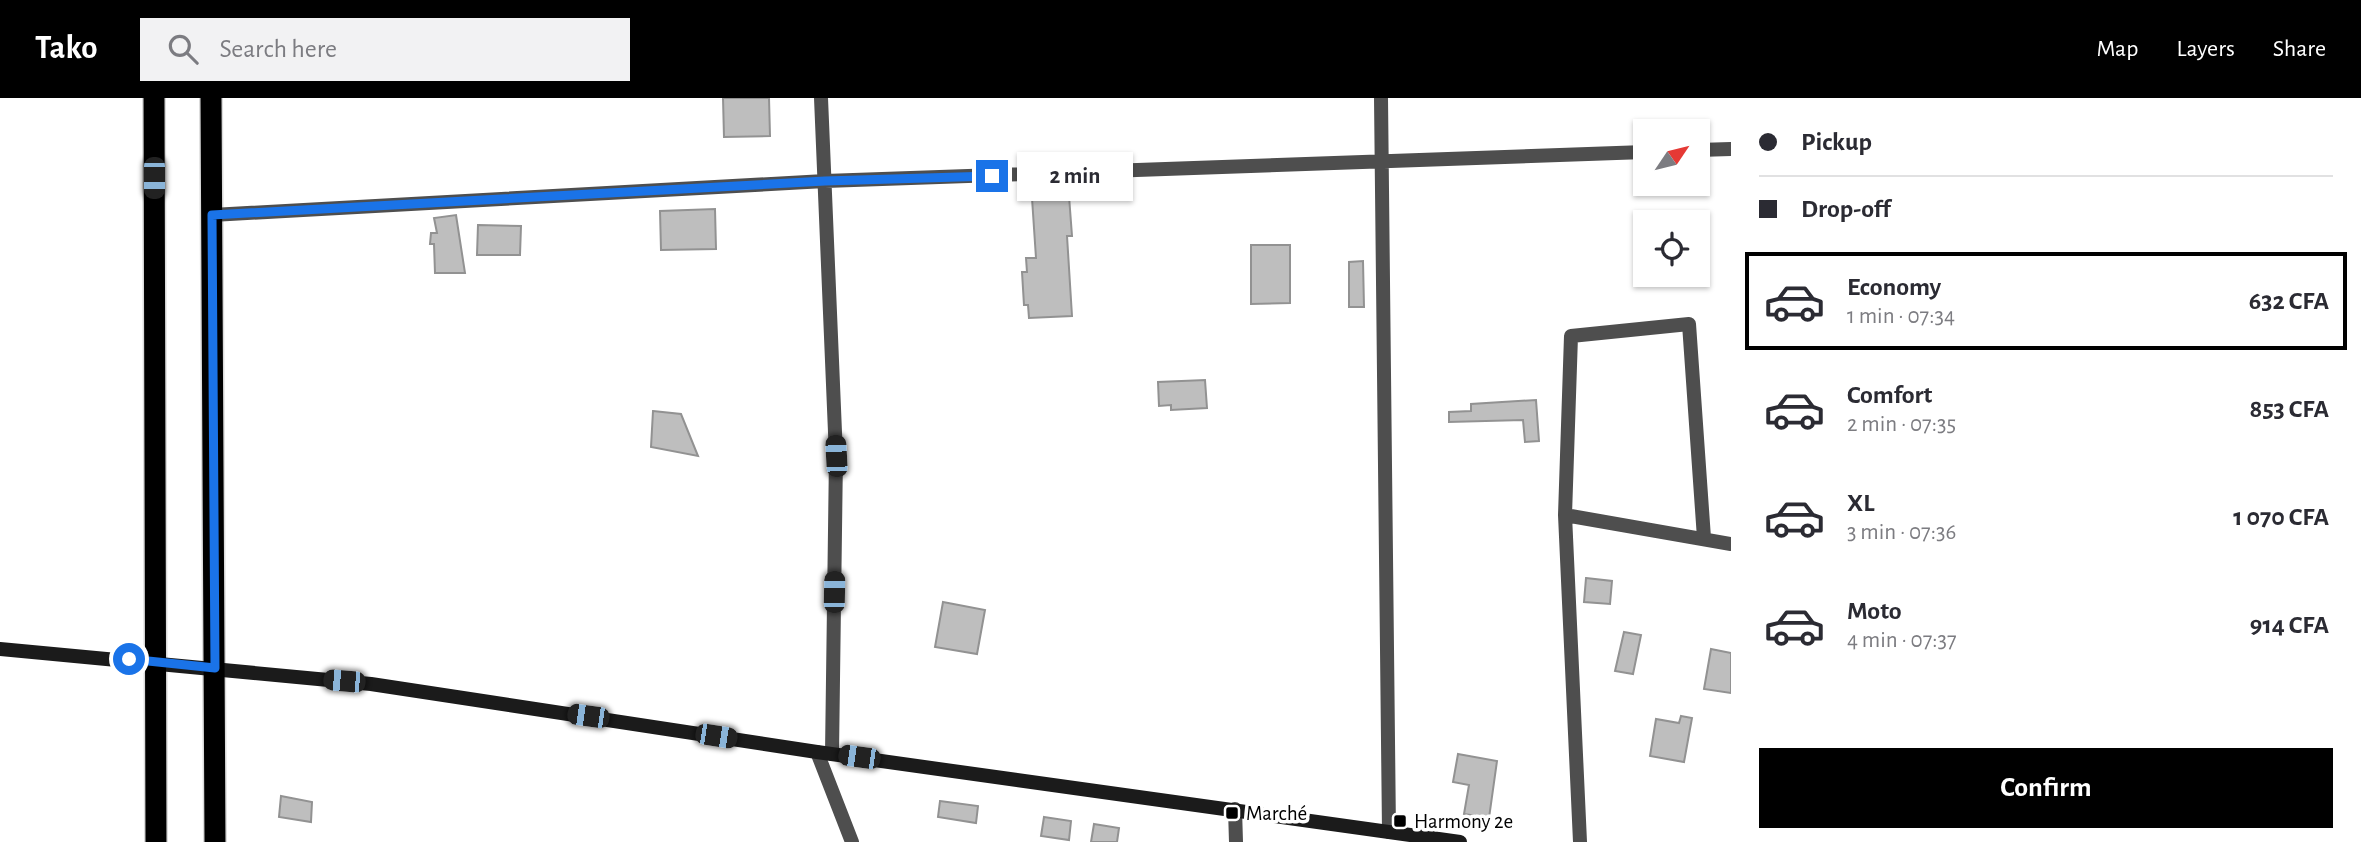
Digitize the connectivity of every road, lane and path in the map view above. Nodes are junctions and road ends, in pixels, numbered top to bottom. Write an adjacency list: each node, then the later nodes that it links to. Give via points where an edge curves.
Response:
1 (154, 98): 15 (highway)
2 (211, 98): 10 (highway)
3 (821, 98): 9 (street)
4 (1381, 98): 8 (street)
5 (1731, 149): 6 (street)
6 (1710, 150)
7 (1633, 153): 8 (street)
8 (1383, 163): 9 (street); 19 (street)
9 (825, 181): 10 (street); 17 (street, via 836,456)
10 (212, 215): 16 (highway)
11 (1565, 515): 12 (street); 12 (street, via 1571,336 1689,324); 25 (street)
12 (1704, 538): 13 (street)
13 (1731, 544)
14 (0, 649): 15 (street)
15 (154, 662): 16 (street); 20 (highway)
16 (215, 668): 17 (street, via 372,684); 21 (highway)
17 (825, 753): 18 (street); 22 (street)
18 (1235, 809): 19 (street); 23 (street)
19 (1395, 836): 24 (street)
20 (156, 842)
21 (215, 842)
22 (852, 842)
23 (1236, 842)
24 (1460, 842)
25 (1580, 842)

